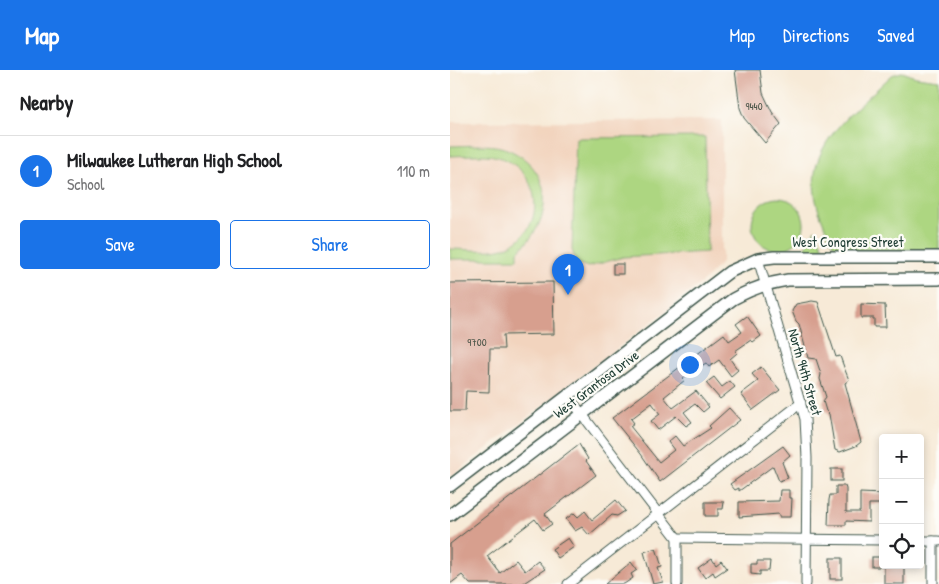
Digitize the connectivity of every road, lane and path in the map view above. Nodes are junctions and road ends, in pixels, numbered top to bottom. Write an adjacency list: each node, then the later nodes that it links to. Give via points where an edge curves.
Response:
1 (939, 257): 2 (street, West Congress Street, via 790,256)
2 (758, 259): 4 (street, North 94th Street); 5 (street, West Grantosa Drive, via 729,272)
3 (939, 279): 4 (street, via 788,280)
4 (764, 284): 6 (street, North 94th Street); 7 (street, West Grantosa Drive, via 733,299)
5 (568, 396): 7 (street); 8 (street, West Grantosa Drive)
6 (801, 403): 9 (street); 12 (street, North 94th Street, via 807,458)
7 (582, 414): 9 (street); 10 (street, West Grantosa Drive)
8 (450, 486)
9 (660, 514): 11 (street); 15 (street)
10 (450, 515)
11 (677, 538): 12 (street); 16 (street)
12 (806, 540): 13 (street); 17 (street, North 94th Street)
13 (879, 540)
14 (936, 541): 18 (street)
15 (568, 584)
16 (677, 584)
17 (806, 584)
18 (933, 584)

